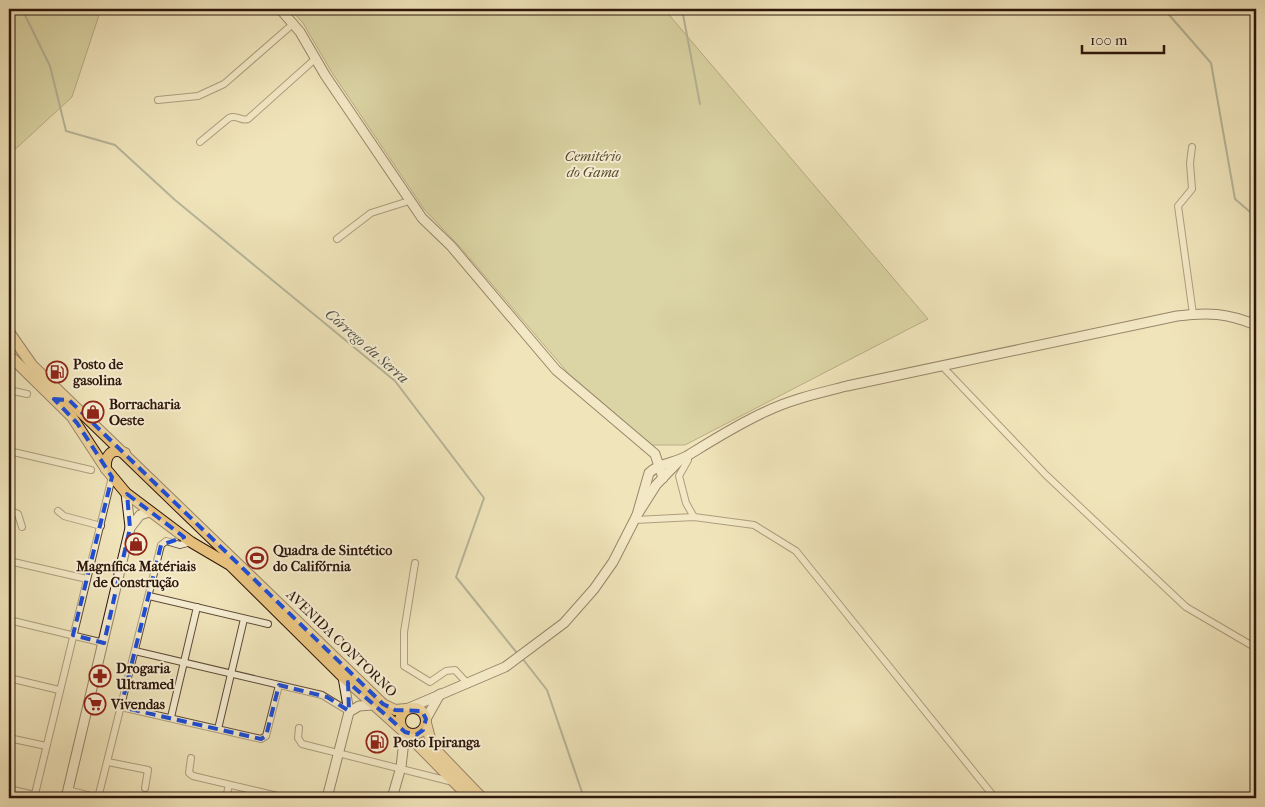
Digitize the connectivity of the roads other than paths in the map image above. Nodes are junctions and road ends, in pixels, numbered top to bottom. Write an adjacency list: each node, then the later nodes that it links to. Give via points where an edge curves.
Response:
1 (280, 9): 2 (street)
2 (294, 23): 3 (street); 4 (street, via 224,84 198,96)
3 (316, 59): 5 (street, via 248,119 229,118); 7 (street)
4 (158, 100)
5 (200, 142)
6 (1192, 147): 9 (street, via 1192,189 1178,206)
7 (409, 200): 8 (street, via 371,213); 22 (street, via 556,370 655,454)
8 (337, 239)
9 (1193, 314): 10 (street, via 1212,313); 14 (street)
10 (1256, 325)
11 (9, 332): 13 (main road, AVENIDA CONTORNO)
12 (12, 358): 13 (main road); 17 (main road, AVENIDA CONTORNO)
13 (29, 362): 18 (main road, AVENIDA CONTORNO)
14 (942, 366): 21 (street, via 847,386 768,410); 48 (street, via 1046,475 1186,607)
15 (9, 390): 16 (street)
16 (27, 394)
17 (54, 399): 18 (main road); 24 (main road, AVENIDA CONTORNO, via 77,423)
18 (69, 400): 20 (main road, AVENIDA CONTORNO)
19 (9, 451): 23 (street)
20 (126, 453): 24 (main road, via 115,450 110,453 105,459); 33 (main road, AVENIDA CONTORNO)
21 (684, 457): 22 (street); 26 (street); 32 (street, via 688,460 679,476 686,503)
22 (658, 467): 25 (street, via 649,473); 26 (street, via 662,472)
23 (91, 470)
24 (109, 473): 27 (main road, AVENIDA CONTORNO); 35 (street)
25 (648, 478): 26 (street, via 649,483); 31 (street)
26 (660, 482): 31 (street)
27 (126, 493): 30 (main road, AVENIDA CONTORNO); 36 (street)
28 (9, 510): 34 (street, via 18,514)
29 (58, 511): 35 (street, via 64,516)
30 (149, 512): 36 (street, via 140,515); 37 (main road, AVENIDA CONTORNO)
31 (636, 517): 32 (street); 54 (street, via 613,562 564,623 521,657)
32 (694, 517): 87 (street, via 754,525 796,551)
33 (199, 524): 37 (main road, via 201,535); 60 (main road, AVENIDA CONTORNO, via 384,704 394,710)
34 (22, 526)
35 (101, 526): 40 (street)
36 (130, 528): 47 (street)
37 (191, 542): 41 (street, via 180,545 162,542); 52 (main road, AVENIDA CONTORNO, via 230,565)
38 (9, 561): 40 (street)
39 (415, 563): 54 (street, via 404,632 404,666 431,682 455,670)
40 (87, 579): 46 (street)
41 (149, 596): 42 (street); 49 (street)
42 (197, 607): 43 (street); 50 (street)
43 (244, 619): 45 (street); 51 (street)
44 (9, 620): 46 (street)
45 (268, 624)
46 (73, 636): 47 (street); 56 (street)
47 (104, 643): 77 (street)
48 (1256, 648)
49 (135, 651): 50 (street); 59 (street)
50 (184, 662): 51 (street); 62 (street)
51 (231, 673): 55 (street); 65 (street)
52 (343, 677): 58 (main road, AVENIDA CONTORNO); 61 (street)
53 (9, 678): 56 (street)
54 (468, 684): 57 (street)
55 (279, 685): 61 (street, via 327,697); 65 (street, via 265,738)
56 (59, 690): 68 (street)
57 (440, 694): 60 (street); 63 (street)
58 (372, 705): 61 (street, via 359,706); 66 (main road, AVENIDA CONTORNO)
59 (121, 707): 62 (street); 71 (street)
60 (408, 709): 63 (main road, via 422,711); 66 (main road, via 399,719)
61 (349, 712): 69 (street)
62 (171, 717): 65 (street)
63 (426, 721): 66 (main road, via 420,733 412,735); 86 (main road, via 432,746)
64 (299, 728): 69 (street, via 298,738 302,744)
65 (218, 729)
66 (404, 731): 72 (street); 73 (main road, AVENIDA CONTORNO)
67 (9, 738): 68 (street)
68 (46, 746): 78 (street)
69 (339, 752): 72 (street); 83 (street)
70 (191, 758): 74 (street, via 189,773 193,776)
71 (108, 762): 75 (street, via 148,770); 80 (street)
72 (401, 767): 73 (street); 84 (street)
73 (455, 783): 85 (main road, AVENIDA CONTORNO)
74 (229, 785): 81 (street); 82 (street)
75 (145, 788)
76 (9, 789): 78 (street)
77 (67, 794): 80 (street)
78 (35, 796): 79 (street)
79 (47, 798)
80 (98, 798)
81 (226, 798)
82 (286, 798)
83 (327, 798)
84 (392, 798)
85 (470, 798)
86 (482, 798)
87 (995, 798)

